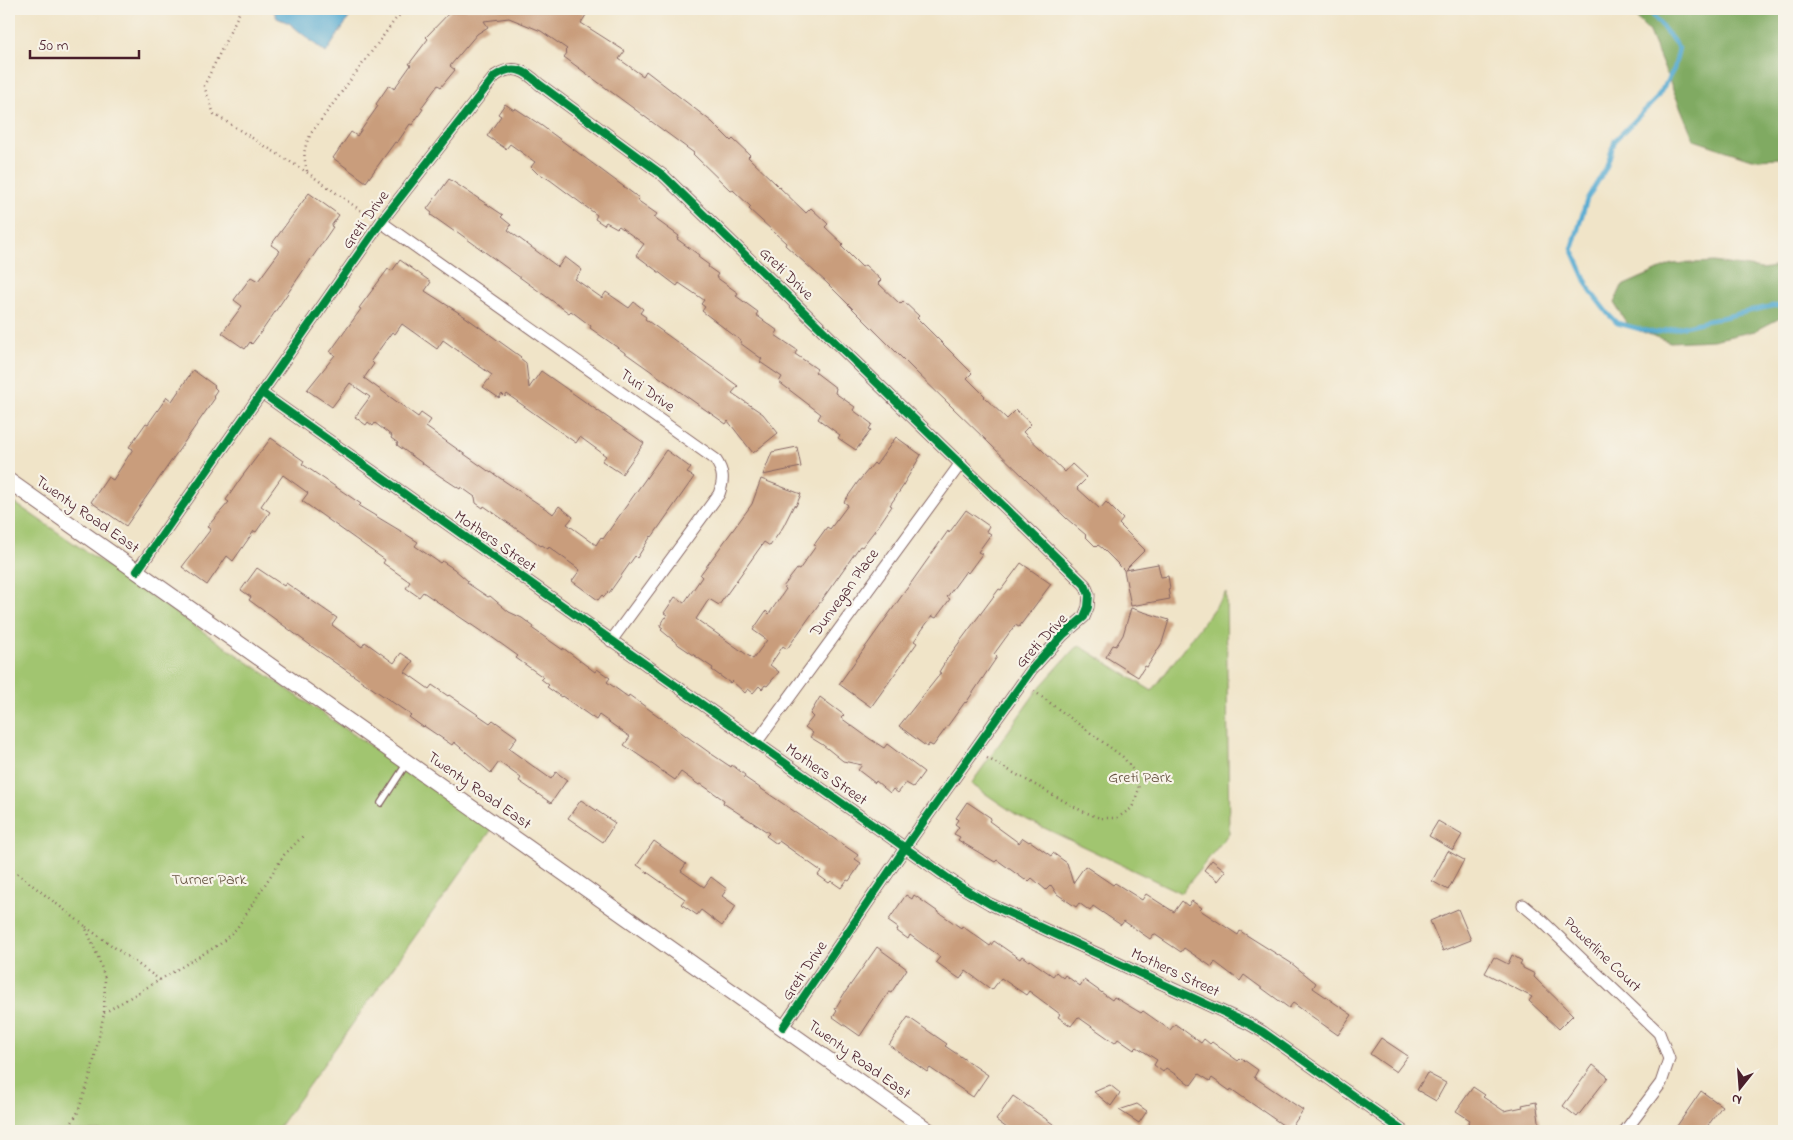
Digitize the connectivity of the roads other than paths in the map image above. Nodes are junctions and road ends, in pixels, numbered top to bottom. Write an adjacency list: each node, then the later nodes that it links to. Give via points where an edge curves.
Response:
1 (381, 222): 2 (street, Greti Drive); 3 (street, Greti Drive, via 496,76 510,69 530,75 664,176); 6 (street, Turi Drive, via 715,459 720,466 723,475 719,494)
2 (262, 393): 5 (street, Greti Drive); 6 (street, Mothers Street)
3 (961, 463): 7 (street, Dunvegan Place); 10 (street, Greti Drive, via 1085,585 1089,595 1088,607 1084,617 1032,669)
4 (9, 481): 5 (street, Twenty Road East)
5 (137, 571): 8 (street, Twenty Road East)
6 (611, 641): 7 (street, Mothers Street)
7 (756, 743): 10 (street, Mothers Street)
8 (407, 762): 9 (lane); 12 (street, Twenty Road East)
9 (381, 802)
10 (906, 848): 12 (street, Greti Drive); 14 (street, Mothers Street, via 990,904 1249,1024)
11 (1523, 904): 15 (street, Powerline Court, via 1658,1030 1669,1059 1661,1084)
12 (783, 1027): 13 (street, Twenty Road East)
13 (929, 1131)
14 (1403, 1131)
15 (1625, 1131)

